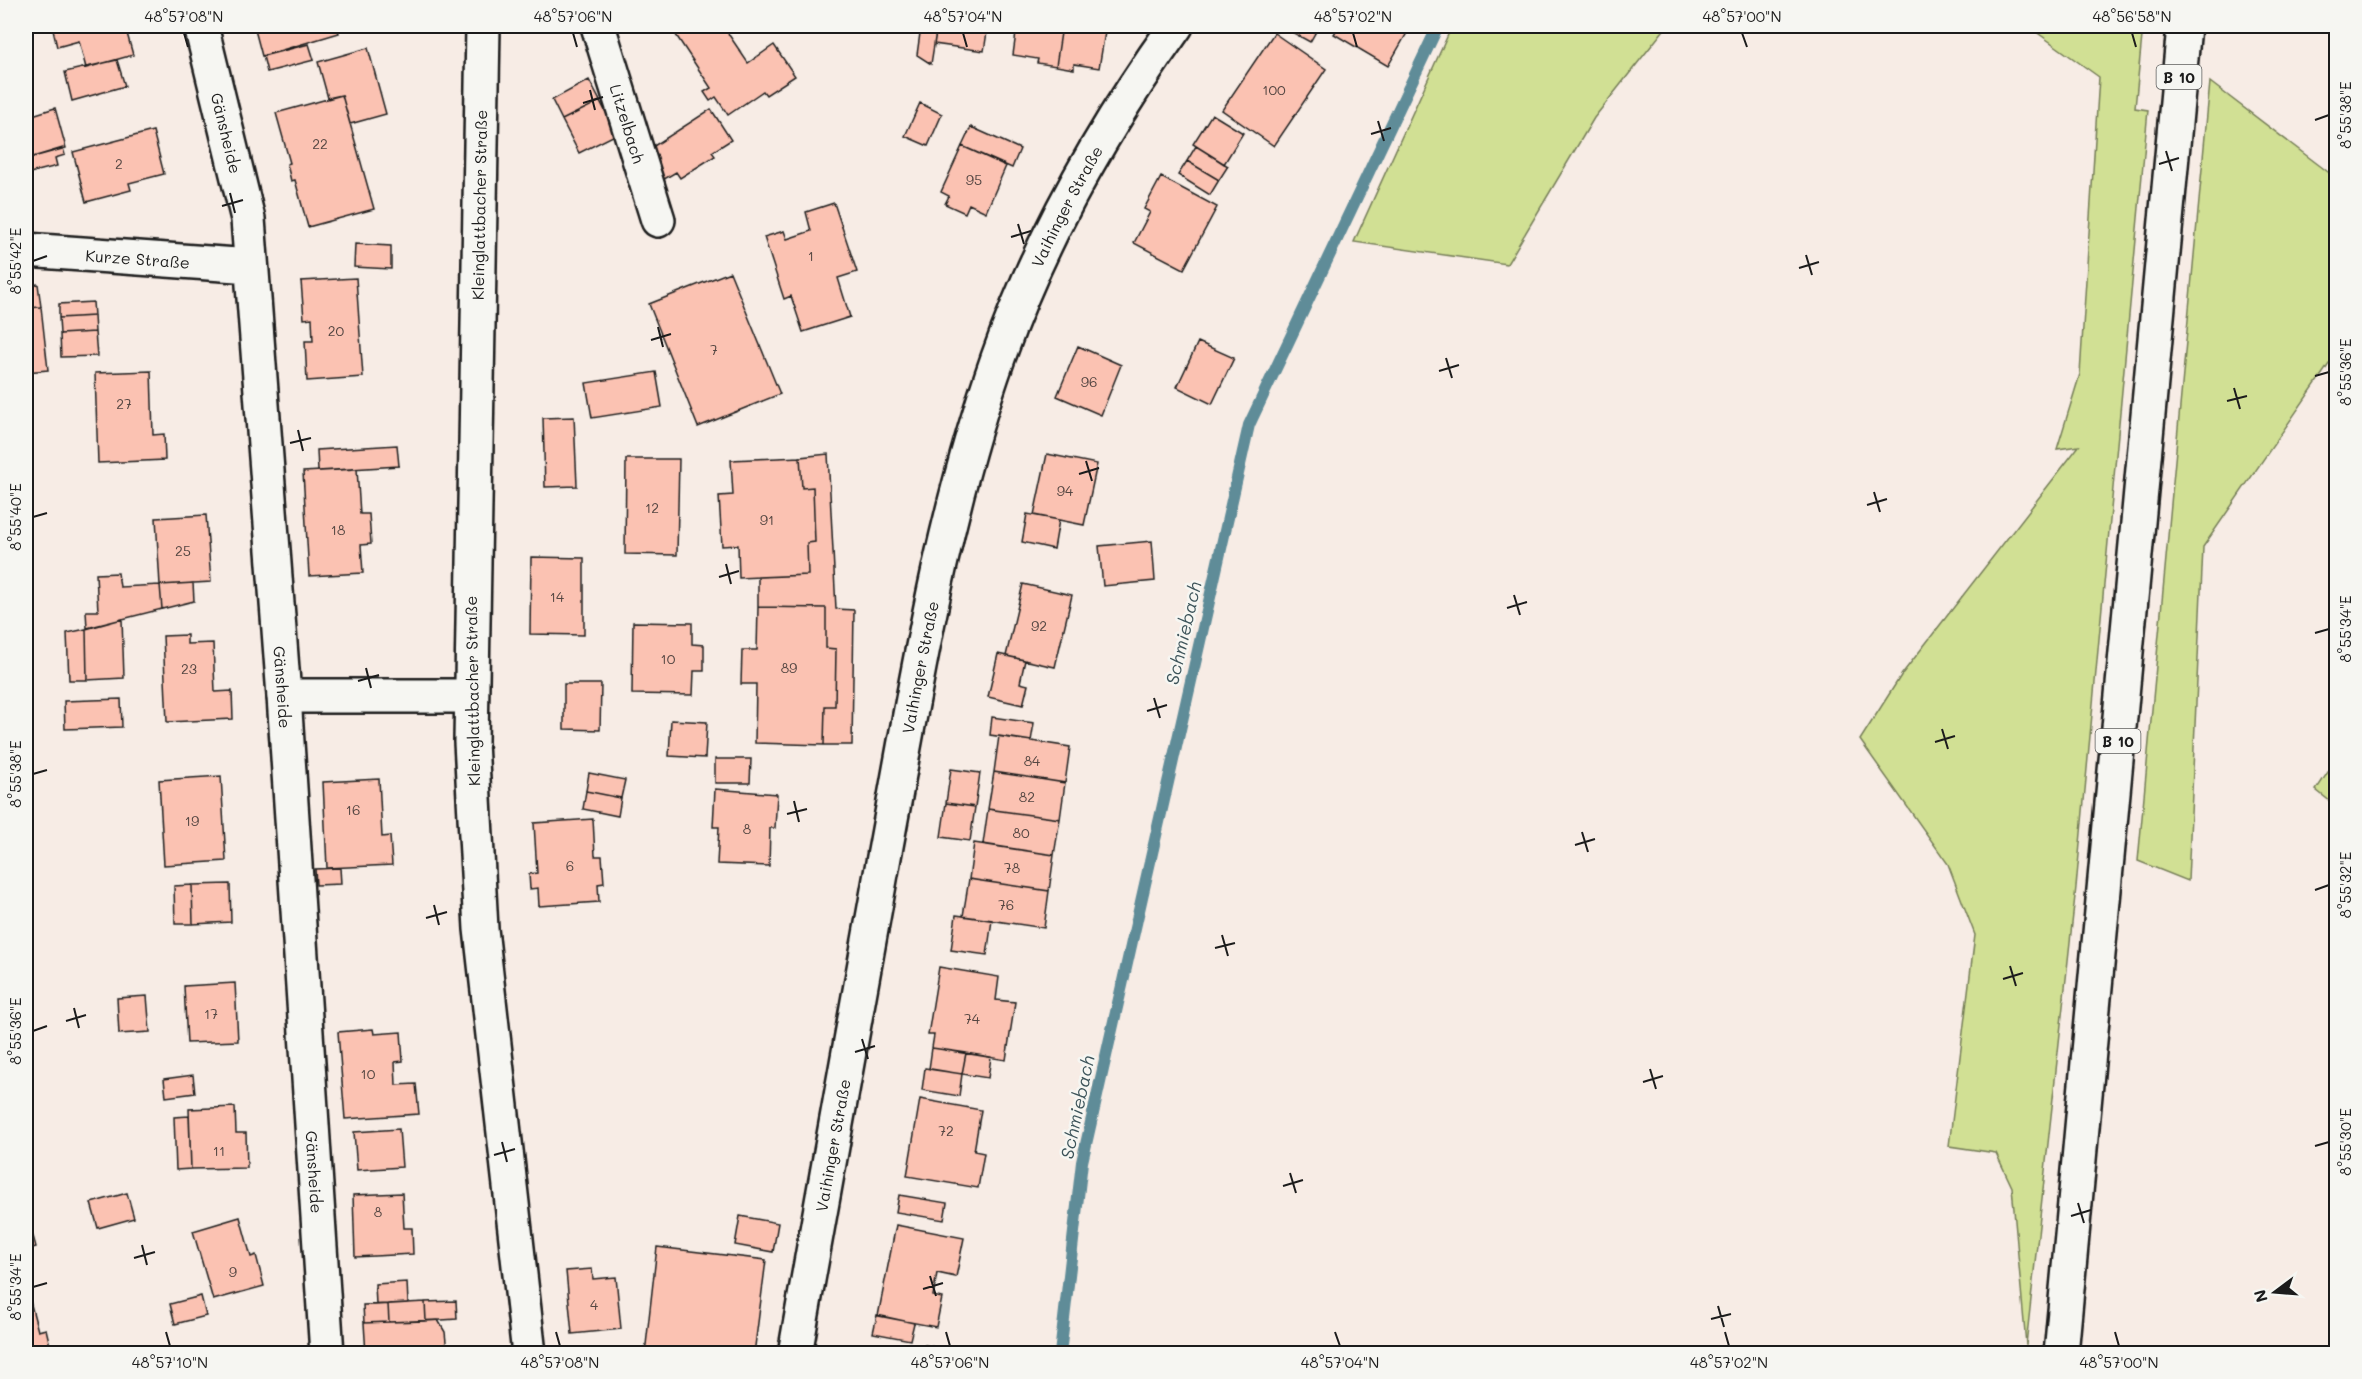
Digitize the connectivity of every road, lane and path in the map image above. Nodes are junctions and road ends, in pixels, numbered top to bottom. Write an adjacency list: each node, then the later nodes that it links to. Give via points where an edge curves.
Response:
1 (201, 26): 8 (street, Gänsheide, via 248,219)
2 (483, 26): 10 (street, Kleinglattbacher Straße)
3 (598, 26): 6 (street, Litzelbach)
4 (1176, 26): 13 (street, Vaihinger Straße, via 1125,97 1039,257 998,358 967,456 903,752)
5 (2184, 26): 14 (street, B 10)
6 (658, 220)
7 (26, 250): 8 (street, Kurze Straße)
8 (251, 266): 9 (street, Gänsheide)
9 (284, 696): 10 (street); 11 (street, Gänsheide)
10 (469, 696): 12 (street, Kleinglattbacher Straße, via 481,929)
11 (327, 1353)
12 (529, 1353)
13 (795, 1353)
14 (2061, 1353)

